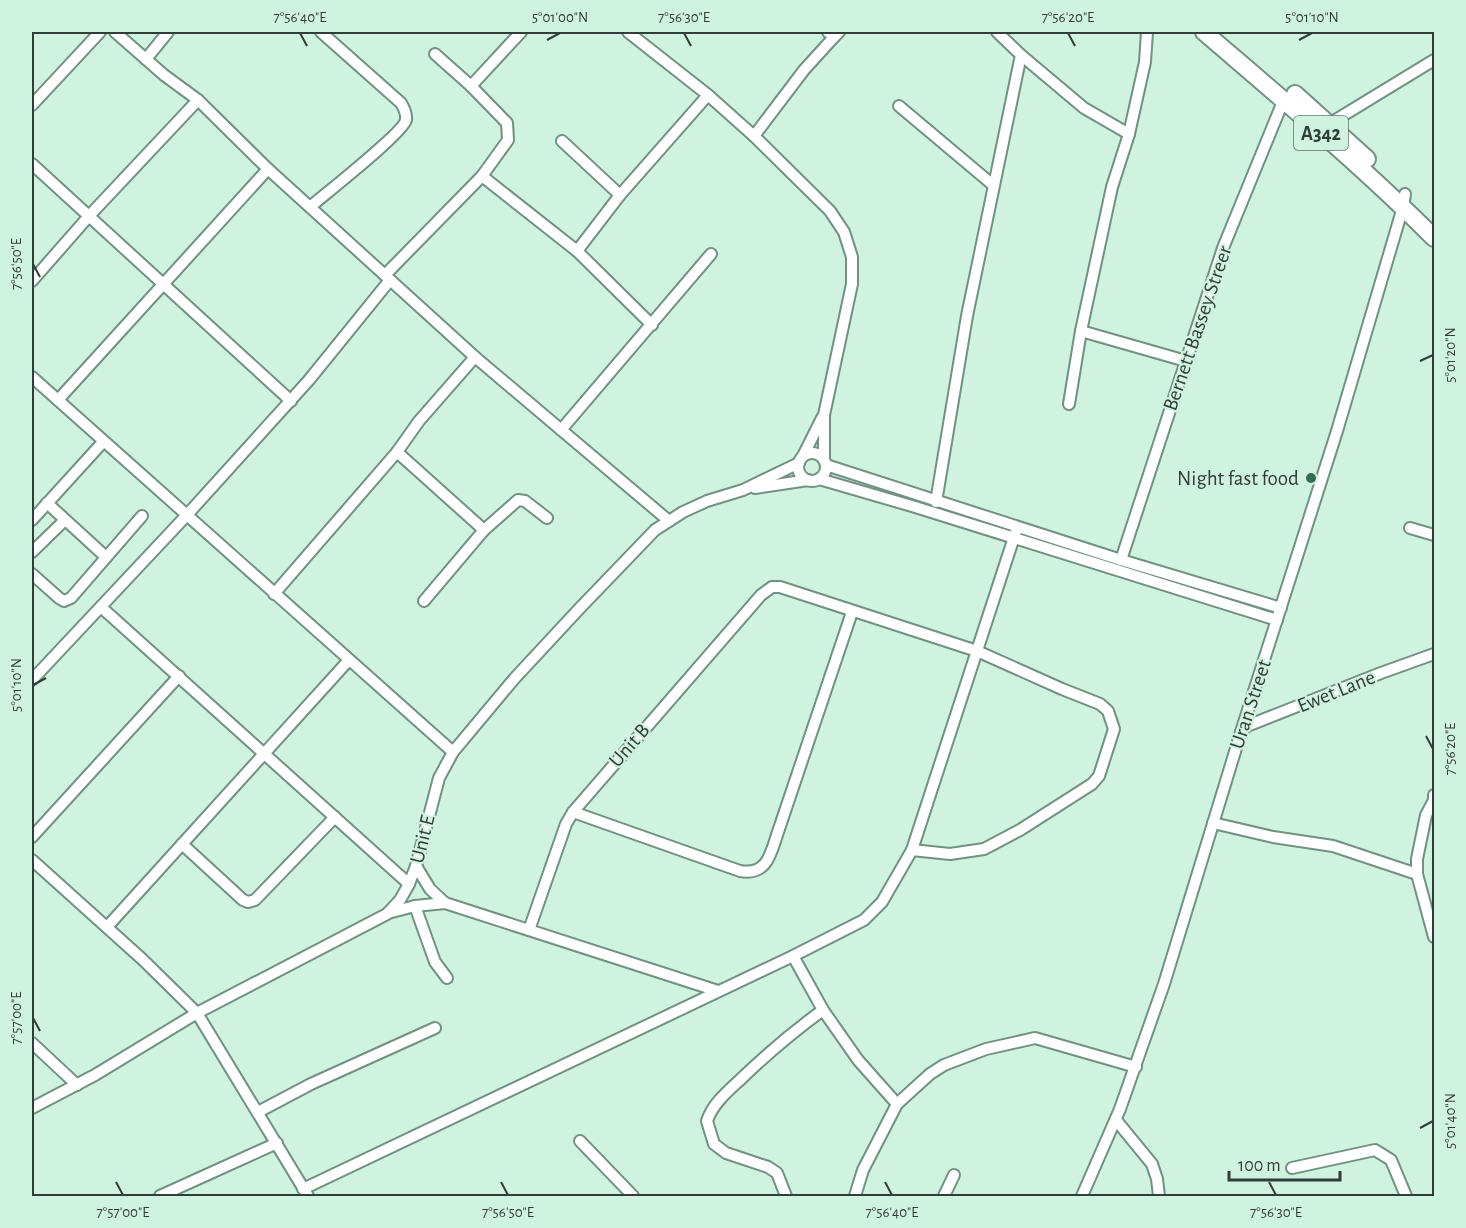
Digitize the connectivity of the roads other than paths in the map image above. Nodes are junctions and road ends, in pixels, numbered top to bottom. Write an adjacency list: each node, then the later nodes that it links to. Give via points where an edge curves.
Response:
1 (100, 32): 20 (street)
2 (115, 32): 14 (street)
3 (168, 32): 14 (street)
4 (321, 32): 32 (street, via 401,103 406,122)
5 (521, 32): 16 (street)
6 (628, 32): 17 (street)
7 (997, 32): 13 (street)
8 (1147, 32): 23 (street, via 1145,62)
9 (1204, 32): 18 (highway, A342)
10 (1219, 32): 22 (highway, A342)
11 (834, 33): 24 (street)
12 (435, 54): 16 (street)
13 (1021, 55): 23 (street, via 1084,108); 29 (street)
14 (146, 59): 19 (street)
15 (1434, 60): 22 (street)
16 (471, 86): 28 (street, via 507,123 508,130 508,140)
17 (708, 95): 24 (street); 30 (street)
18 (1284, 99): 31 (highway, A342); 44 (street, Bernett Bassey Streer, via 1223,249)
19 (198, 100): 27 (street); 33 (street)
20 (32, 105)
21 (899, 106): 29 (street)
22 (1329, 124): 31 (highway, A342)
23 (1129, 134): 42 (street, via 1112,187)
24 (754, 136): 49 (street, via 830,211 844,232 852,257 852,284)
25 (562, 141): 30 (street)
26 (32, 164): 33 (street)
27 (268, 169): 32 (street); 40 (street)
28 (482, 176): 36 (street); 38 (street)
29 (993, 185): 57 (street)
30 (620, 195): 36 (street)
31 (1404, 201): 34 (highway, A342); 35 (highway, A342); 76 (street, Uran Street)
32 (310, 207): 38 (street)
33 (89, 216): 39 (street); 40 (street)
34 (1434, 225)
35 (1434, 238)
36 (577, 251): 41 (street)
37 (711, 254): 41 (street)
38 (388, 277): 43 (street); 47 (street)
39 (32, 281)
40 (164, 283): 46 (street); 47 (street)
41 (652, 325): 50 (street)
42 (1081, 331): 44 (street); 48 (street)
43 (476, 357): 50 (street); 52 (street)
44 (1186, 361): 71 (street, Bernett Bassey Streer)
45 (32, 377): 46 (street)
46 (58, 400): 51 (street)
47 (291, 401): 60 (street)
48 (1069, 404)
49 (824, 415): 53 (street); 54 (street)
50 (561, 430): 64 (street)
51 (103, 442): 58 (street); 60 (street)
52 (397, 452): 66 (street); 73 (street)
53 (801, 459): 54 (street, via 816,453); 55 (street, via 800,474); 56 (street)
54 (825, 462): 55 (street, via 825,473); 57 (street)
55 (814, 479): 56 (street); 67 (street)
56 (743, 490): 64 (street, Unit E, via 707,501)
57 (936, 502): 67 (street)
58 (47, 503): 62 (street); 63 (street)
59 (142, 516): 70 (street)
60 (186, 516): 73 (street); 75 (street)
61 (547, 518): 66 (street, via 518,500)
62 (32, 520)
63 (65, 520): 69 (street); 70 (street)
64 (669, 521): 86 (street, Unit E, via 644,540 579,609)
65 (1410, 528): 68 (street)
66 (484, 530): 74 (street)
67 (1016, 533): 71 (street); 78 (street); 79 (street)
68 (1434, 535)
69 (32, 552)
70 (106, 557): 72 (street, via 64,601)
71 (1121, 560): 76 (street)
72 (32, 574)
73 (274, 594): 81 (street)
74 (424, 601)
75 (101, 607): 82 (street); 83 (street)
76 (1281, 608): 78 (street, Uran Street)
77 (852, 612): 79 (street); 89 (street, Unit B, via 780,587 761,594); 89 (street, via 779,829 766,864 759,870 740,871)
78 (1277, 620): 84 (street, Uran Street)
79 (976, 651): 94 (street); 94 (street, via 1100,704 1108,711 1113,729 1100,776 1020,830 984,849 950,854)
80 (1434, 654): 84 (street, Ewet Lane, via 1247,726)
81 (349, 660): 85 (street); 86 (street)
82 (179, 676): 85 (street); 92 (street)
83 (32, 680)
84 (1241, 732): 91 (street, Uran Street)
85 (265, 752): 90 (street); 93 (street)
86 (453, 752): 96 (street, Unit E, via 436,787)
87 (1434, 795): 88 (street)
88 (1434, 800): 97 (street, via 1421,837)
89 (573, 812): 103 (street, Unit B)
90 (335, 817): 93 (street, via 255,900 248,902); 98 (street)
91 (1213, 823): 97 (street, via 1333,846); 112 (street, Uran Street)
92 (32, 837)
93 (182, 844): 102 (street)
94 (912, 850): 105 (street, via 882,902 864,920)
95 (32, 860): 102 (street)
96 (416, 866): 98 (street, Unit E); 99 (street, via 430,889)
97 (1418, 874): 104 (street)
98 (409, 884): 101 (street, Unit E)
99 (445, 903): 100 (street); 103 (street)
100 (415, 906): 101 (street); 106 (street, via 431,953)
101 (387, 914): 109 (street, Unit E)
102 (107, 927): 109 (street)
103 (529, 930): 107 (street)
104 (1434, 937)
105 (793, 956): 107 (street); 108 (street)
106 (447, 978)
107 (718, 991): 122 (street)
108 (823, 1010): 114 (street, via 858,1060); 125 (street, via 764,1057 716,1104 707,1121 714,1144 726,1153 777,1173)
109 (197, 1013): 113 (street, Unit E); 116 (street)
110 (435, 1028): 116 (street)
111 (32, 1043): 113 (street)
112 (1136, 1066): 114 (street, via 1035,1038 1026,1039 944,1065); 117 (street, Uran Street)
113 (77, 1085): 115 (street, Unit E)
114 (897, 1104): 126 (street, via 863,1170)
115 (32, 1108)
116 (258, 1112): 119 (street)
117 (1116, 1120): 128 (street, Uran Street); 129 (street, via 1152,1164)
118 (580, 1141): 124 (street)
119 (277, 1143): 122 (street); 123 (street)
120 (1292, 1168): 130 (street, via 1375,1150 1391,1160)
121 (954, 1174): 127 (street)
122 (305, 1193)
123 (160, 1197)
124 (633, 1197)
125 (786, 1197)
126 (855, 1197)
127 (944, 1197)
128 (1082, 1197)
129 (1159, 1197)
130 (1406, 1197)

